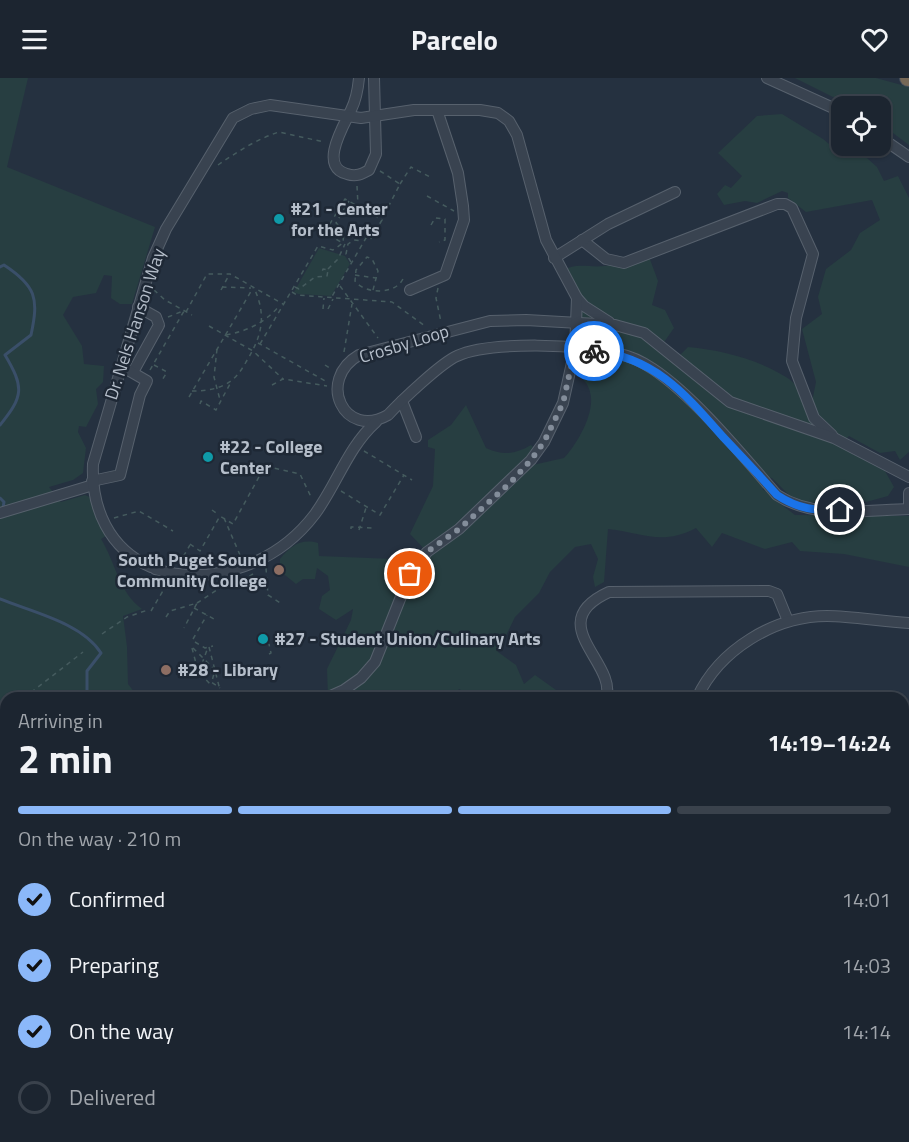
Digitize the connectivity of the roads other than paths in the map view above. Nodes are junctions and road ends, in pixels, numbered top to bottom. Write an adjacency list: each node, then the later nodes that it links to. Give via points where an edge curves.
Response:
1 (359, 78): 7 (street)
2 (374, 78): 6 (street)
3 (767, 78): 4 (street)
4 (831, 107)
5 (436, 110): 6 (street, Dr. Nels Hanson Way); 12 (street, Dr. Nels Hanson Way, via 498,113 509,121); 13 (street, via 458,173 464,220 445,275)
6 (376, 117): 7 (street, Dr. Nels Hanson Way); 7 (street, via 374,163 361,175 351,176 341,173 334,155)
7 (346, 118): 15 (street, Dr. Nels Hanson Way, via 270,105 232,118 166,229)
8 (891, 145): 9 (street)
9 (909, 158)
10 (675, 192): 11 (street)
11 (582, 240): 12 (street); 24 (street, via 606,259 624,263 777,204 792,208 813,254 796,318 792,361 814,418)
12 (554, 258): 14 (street, Dr. Nels Hanson Way)
13 (410, 290)
14 (577, 298): 16 (street, Dr. Nels Hanson Way); 17 (street)
15 (138, 307): 19 (street, Dr. Nels Hanson Way); 20 (street, via 156,317 159,325)
16 (577, 323): 17 (street, Crosby Loop); 18 (street, Dr. Nels Hanson Way); 22 (street, Crosby Loop, via 490,321 359,355 347,362 336,388 340,403 351,416 362,422)
17 (615, 325): 24 (street, Crosby Loop, via 644,333 730,402)
18 (575, 349): 21 (street, Crosby Loop, via 476,349 455,357); 28 (street, Crosby Loop, via 620,354 651,368 685,394 777,495 791,504 817,511); 32 (street, Dr. Nels Hanson Way, via 563,403 544,442 510,483 427,552 410,574 375,663)
19 (121, 366): 20 (street); 26 (street, Dr. Nels Hanson Way, via 102,428)
20 (133, 372): 26 (street, via 148,377 140,394 120,475)
21 (402, 401): 22 (street, Crosby Loop); 23 (street)
22 (376, 422): 26 (street, via 361,436 303,527 249,570 196,576 153,568 129,555 109,534 98,510)
23 (416, 437)
24 (834, 438): 25 (street, Crosby Loop)
25 (909, 478)
26 (93, 483): 29 (street)
27 (909, 493): 28 (street)
28 (909, 506)
29 (0, 513)
30 (788, 621): 31 (street, via 826,616); 33 (street, via 777,594 769,591 609,592 587,608 581,632 607,681); 34 (street, via 744,643 722,662)
31 (909, 623)
32 (340, 692)
33 (606, 692)
34 (700, 692)

